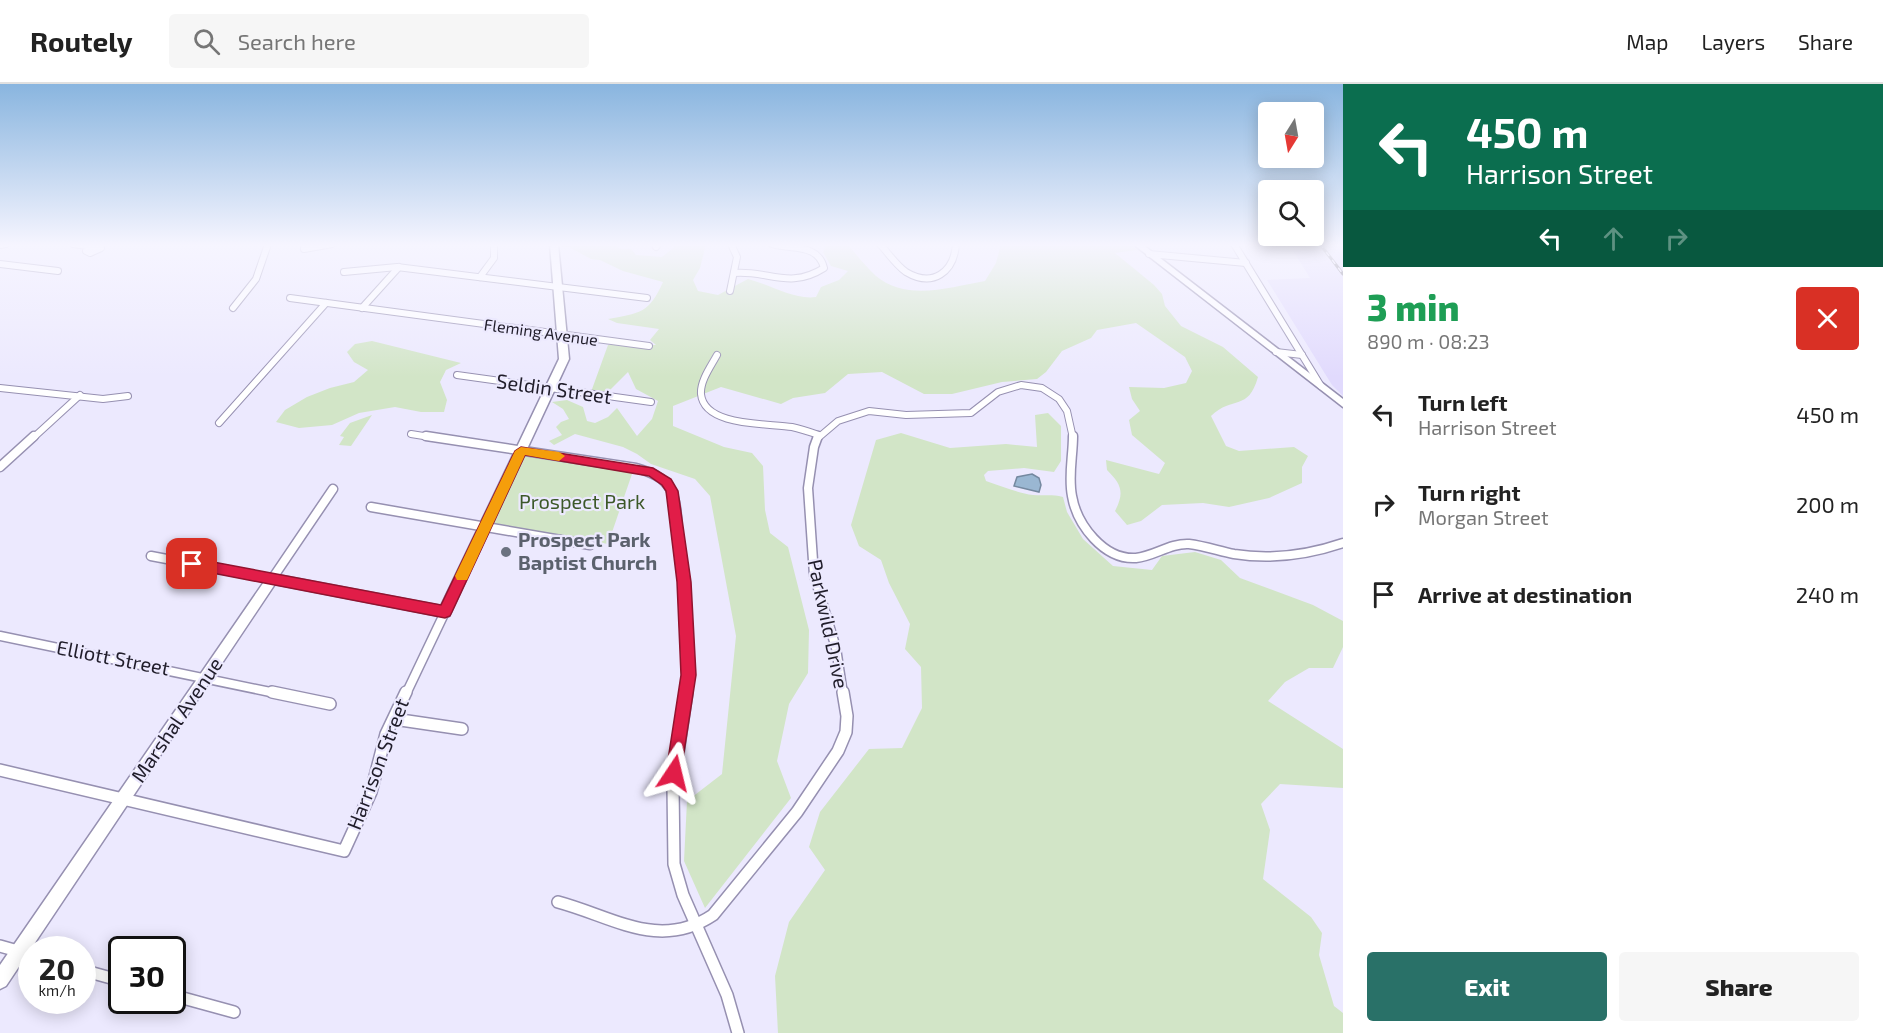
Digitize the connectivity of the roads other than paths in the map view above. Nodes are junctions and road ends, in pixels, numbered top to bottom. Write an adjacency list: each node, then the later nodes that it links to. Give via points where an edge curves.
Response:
1 (250, 288): 10 (street)
2 (380, 288): 11 (street)
3 (558, 288): 12 (street, Harrison Street)
4 (568, 288): 8 (street)
5 (1193, 288): 14 (street)
6 (1261, 288): 16 (street)
7 (290, 298): 9 (street, Fleming Avenue)
8 (647, 298)
9 (326, 303): 11 (street, Fleming Avenue); 25 (street)
10 (233, 308)
11 (362, 308): 12 (street, Fleming Avenue)
12 (564, 334): 13 (street, Fleming Avenue); 20 (street, Harrison Street, via 564,359)
13 (649, 346)
14 (1276, 352): 16 (street); 18 (street)
15 (717, 355): 27 (street, via 701,389 702,400 710,410 739,422 793,427)
16 (1302, 355): 18 (street)
17 (457, 375): 20 (street, Seldin Street)
18 (1321, 386): 24 (street)
19 (0, 388): 21 (street)
20 (550, 389): 23 (street, Seldin Street); 28 (street, Harrison Street)
21 (80, 395): 22 (street, via 110,399); 29 (street)
22 (128, 396)
23 (651, 402)
24 (1343, 404)
25 (219, 423)
26 (411, 434): 28 (street)
27 (819, 435): 33 (street, via 860,412 967,414 999,392 1033,386 1056,396 1067,412 1072,434 1073,503 1087,530 1108,551 1139,559 1167,546 1185,544 1281,557 1308,554); 46 (street, Parkwild Drive, via 808,488 814,575 836,648 846,732 838,751 797,812 713,915)
28 (521, 451): 32 (street, Harrison Street); 46 (street, via 645,471 663,478 672,491 684,582 689,664 673,786 674,864)
29 (0, 467)
30 (333, 489): 36 (street, Marshal Avenue)
31 (371, 507): 32 (street)
32 (485, 527): 34 (street); 37 (street, Harrison Street)
33 (1343, 543)
34 (590, 545)
35 (151, 556): 36 (street)
36 (272, 579): 37 (street); 39 (street, Marshal Avenue)
37 (445, 612): 41 (street, Harrison Street)
38 (0, 636): 39 (street, Elliott Street)
39 (206, 677): 40 (street, Elliott Street); 44 (street, Marshal Avenue)
40 (330, 704)
41 (394, 718): 42 (street); 44 (street, Harrison Street, via 382,745 371,792 344,851)
42 (462, 729)
43 (0, 770): 44 (street)
44 (124, 798): 47 (street, Marshal Avenue)
45 (558, 902): 46 (street, Parkwild Drive, via 652,932 672,933)
46 (698, 926): 54 (street, via 727,995)
47 (37, 936)
48 (0, 946): 49 (street)
49 (18, 951)
50 (18, 961): 51 (street, Marshal Avenue)
51 (0, 980)
52 (186, 999): 53 (street)
53 (234, 1012)
54 (738, 1033)

